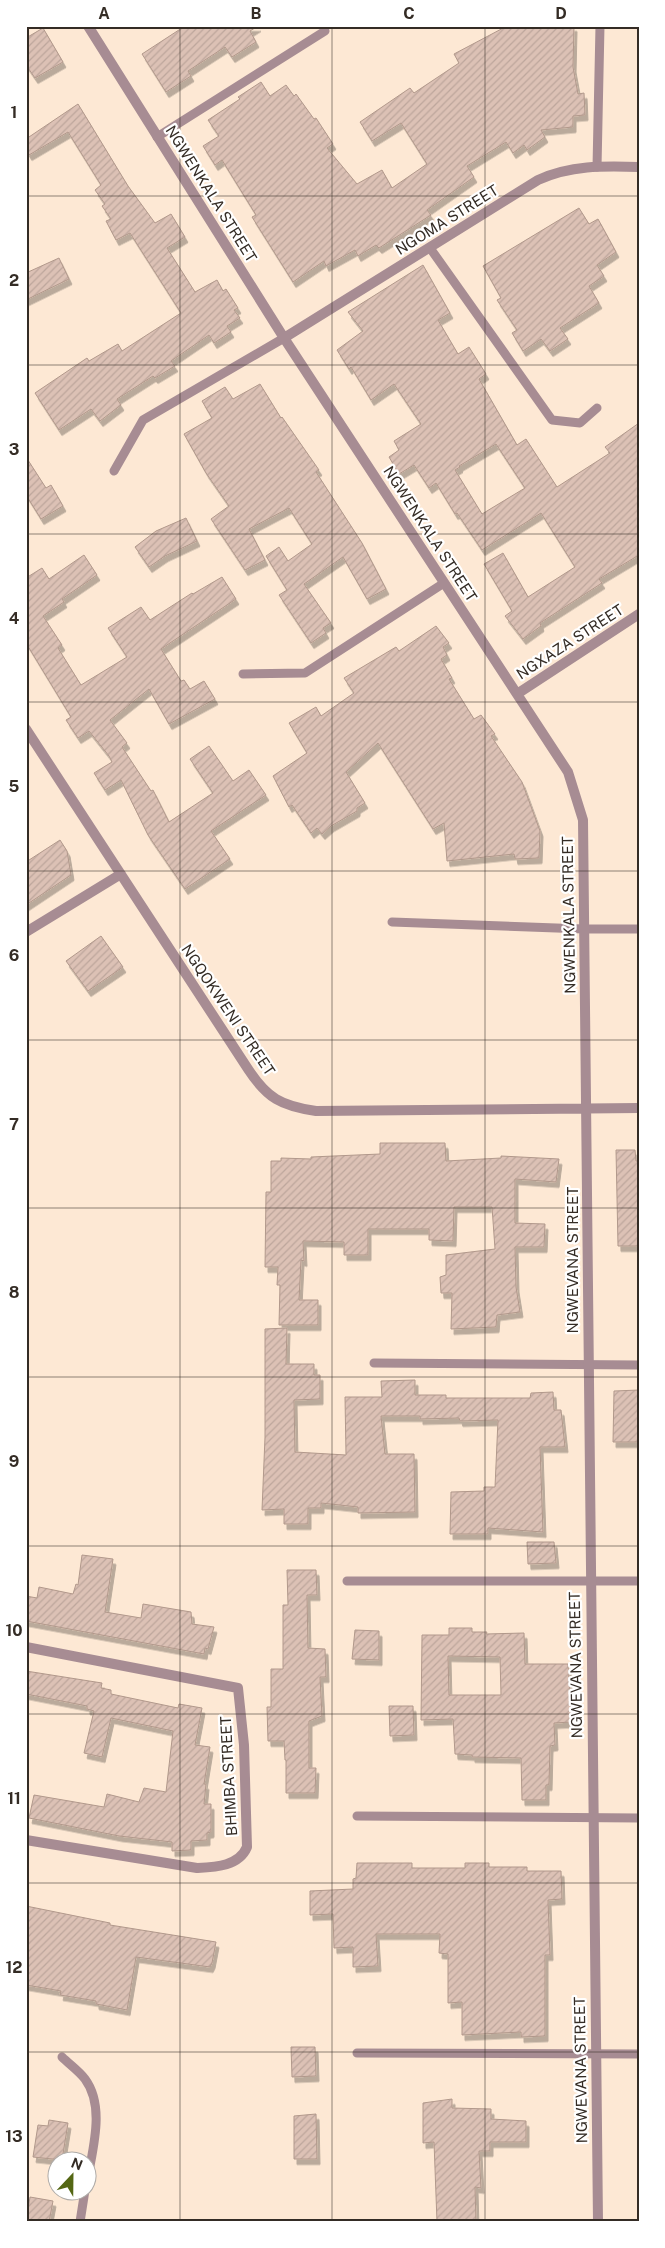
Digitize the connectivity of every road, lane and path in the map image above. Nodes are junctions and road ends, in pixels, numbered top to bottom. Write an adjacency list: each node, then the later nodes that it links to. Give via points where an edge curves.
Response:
1 (88, 26): 4 (street, NGWENKALA STREET)
2 (600, 26): 5 (lane)
3 (325, 31): 4 (lane)
4 (157, 137): 8 (street, NGWENKALA STREET)
5 (597, 167): 6 (street, NGOMA STREET); 7 (street, NGOMA STREET, via 558,171 545,177)
6 (639, 167)
7 (430, 248): 8 (street, NGOMA STREET); 9 (lane, via 552,420 580,423)
8 (284, 338): 10 (lane, via 143,420); 11 (street, NGWENKALA STREET)
9 (597, 408)
10 (114, 471)
11 (444, 583): 13 (lane, via 305,673); 14 (street, NGWENKALA STREET)
12 (639, 614): 14 (street, NGXAZA STREET)
13 (243, 674)
14 (517, 694): 18 (street, NGWENKALA STREET, via 568,772 583,820)
15 (26, 729): 16 (street, NGQOKWENI STREET)
16 (121, 874): 20 (street); 21 (street, NGQOKWENI STREET, via 259,1086 275,1099 292,1107 316,1111)
17 (392, 922): 18 (lane)
18 (584, 929): 19 (lane); 21 (street, NGWENKALA STREET)
19 (639, 929)
20 (26, 932)
21 (587, 1108): 22 (street, NGQOKWENI STREET); 25 (street, NGWEVANA STREET)
22 (639, 1108)
23 (374, 1363): 25 (lane)
24 (639, 1365): 25 (lane)
25 (589, 1366): 28 (street, NGWEVANA STREET)
26 (348, 1581): 28 (lane)
27 (639, 1581): 28 (lane)
28 (591, 1582): 32 (street, NGWEVANA STREET)
29 (26, 1647): 33 (street, BHIMBA STREET, via 238,1688 244,1745 247,1847 243,1856 229,1864 197,1868)
30 (357, 1816): 32 (lane)
31 (639, 1818): 32 (lane)
32 (593, 1820): 36 (street, NGWEVANA STREET)
33 (26, 1840)
34 (356, 2053): 36 (lane)
35 (639, 2054): 36 (lane)
36 (596, 2055): 41 (street, NGWEVANA STREET)
37 (62, 2057): 38 (lane, via 84,2077 94,2098 96,2123)
38 (92, 2150)
39 (83, 2200): 40 (lane)
40 (80, 2222)
41 (598, 2222)

